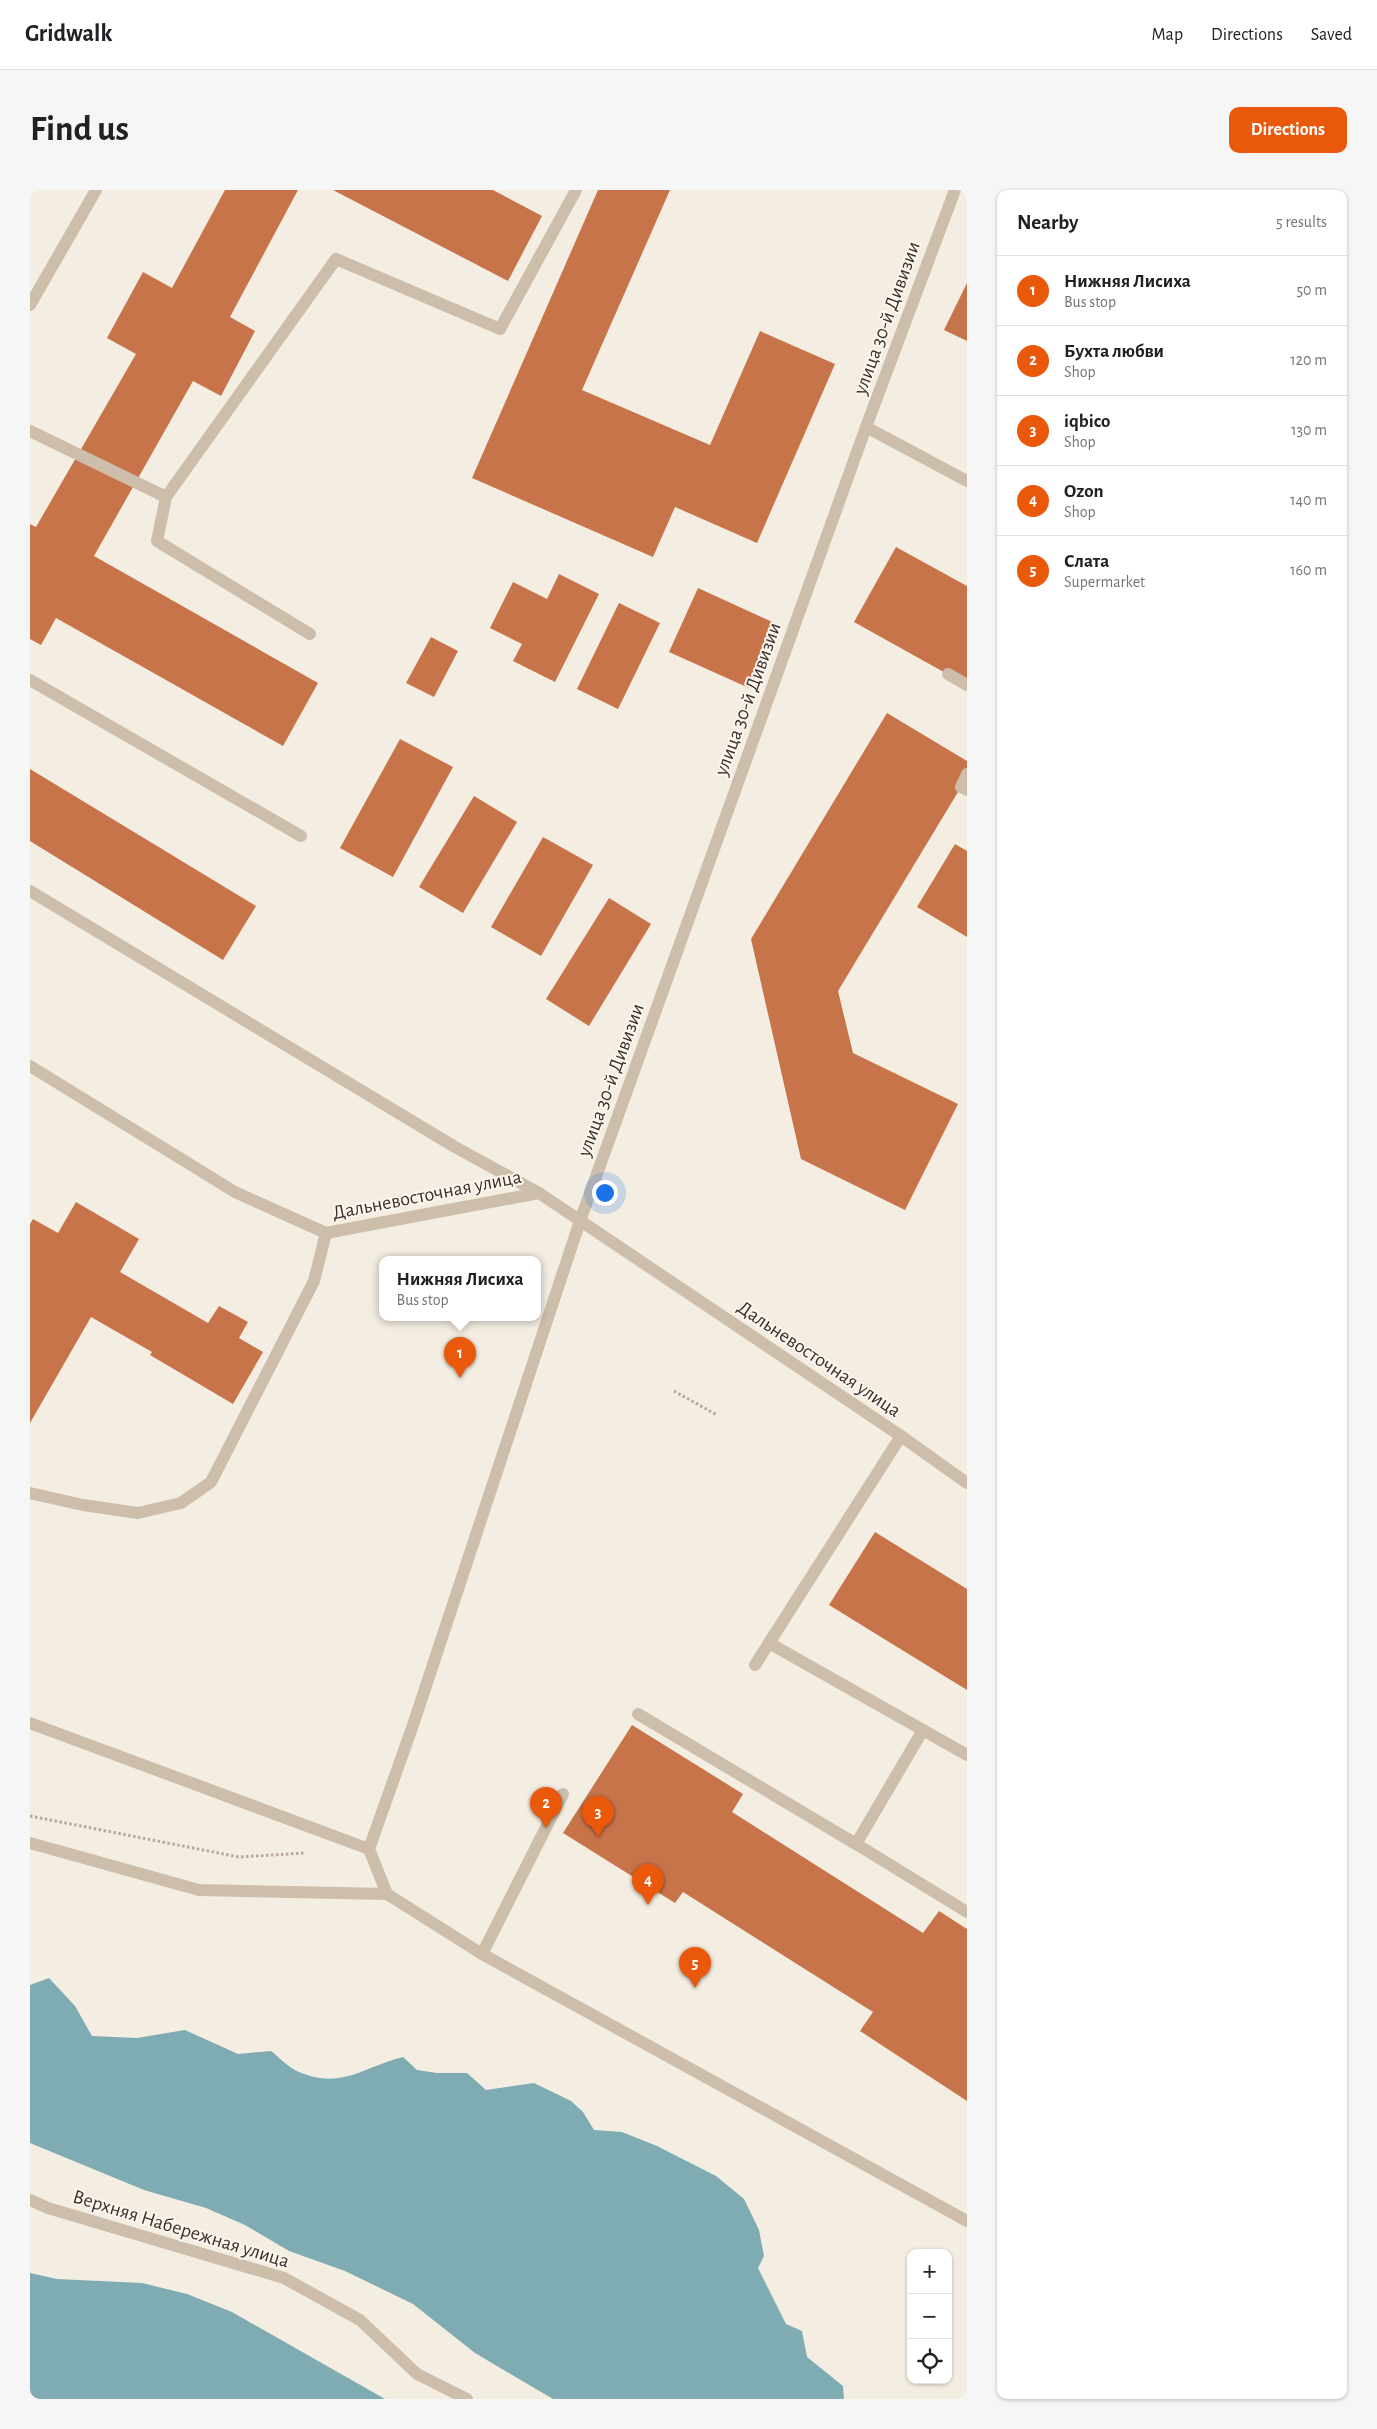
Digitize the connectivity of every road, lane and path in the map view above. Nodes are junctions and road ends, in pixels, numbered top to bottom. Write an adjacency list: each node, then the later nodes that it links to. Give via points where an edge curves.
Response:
1 (96, 190): 4 (street)
2 (576, 190): 8 (street, via 500,329 336,259)
3 (955, 190): 5 (street, улица 30-й Дивизии)
4 (30, 304)
5 (866, 427): 7 (street); 19 (street, улица 30-й Дивизии)
6 (30, 431): 8 (street)
7 (967, 481)
8 (166, 497): 9 (street, via 157,541)
9 (310, 634)
10 (948, 674): 12 (street)
11 (30, 680): 15 (street)
12 (967, 685)
13 (967, 774): 14 (street, via 961,787)
14 (967, 790)
15 (301, 836)
16 (30, 891): 18 (street, via 455,1147)
17 (30, 1066): 20 (street, Дальневосточная улица, via 235,1192)
18 (539, 1193): 19 (street, Дальневосточная улица); 20 (street, Дальневосточная улица)
19 (580, 1221): 23 (street, Дальневосточная улица); 36 (street, улица 30-й Дивизии, via 416,1716)
20 (326, 1233): 25 (street, via 314,1281 212,1482 181,1503 138,1513)
21 (674, 1391): 22 (path)
22 (717, 1416)
23 (901, 1436): 24 (street, Дальневосточная улица); 26 (street)
24 (967, 1483)
25 (30, 1493)
26 (769, 1643): 27 (street); 30 (street)
27 (755, 1665)
28 (638, 1714): 35 (street)
29 (30, 1723): 36 (street)
30 (923, 1730): 31 (street); 35 (street)
31 (967, 1755)
32 (564, 1794): 40 (street)
33 (30, 1816): 37 (path, via 239,1857)
34 (30, 1843): 38 (street, via 199,1890)
35 (856, 1844): 39 (street)
36 (368, 1849): 38 (street)
37 (309, 1853)
38 (387, 1894): 40 (street)
39 (967, 1912)
40 (482, 1954): 42 (street)
41 (30, 2200): 43 (street, Верхняя Набережная улица, via 284,2278 360,2320 417,2374)
42 (967, 2221)
43 (467, 2399)

